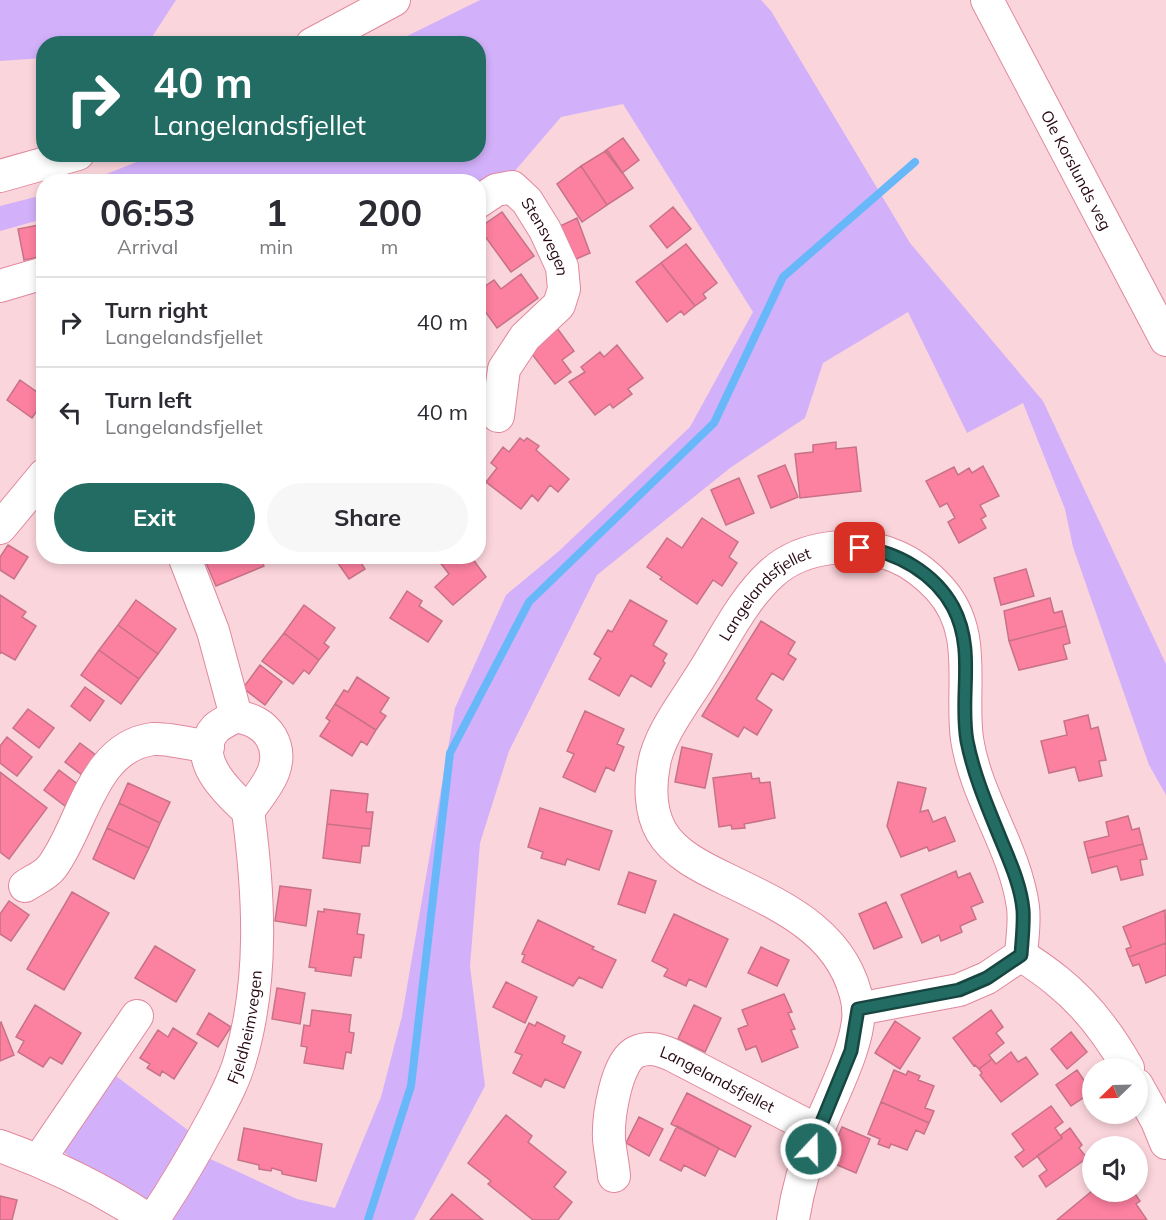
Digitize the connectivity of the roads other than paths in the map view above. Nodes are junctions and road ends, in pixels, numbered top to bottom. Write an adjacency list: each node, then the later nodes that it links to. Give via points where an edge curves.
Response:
1 (394, 0): 3 (street)
2 (987, 0): 9 (street, Ole Korslunds veg)
3 (327, 36)
4 (50, 162): 5 (street)
5 (0, 176)
6 (486, 197): 10 (street, Stensvegen, via 496,190 512,188 527,201 562,267 564,289 559,305 525,337 504,369)
7 (36, 275): 8 (street)
8 (0, 286)
9 (1166, 340)
10 (498, 416)
11 (36, 485): 12 (street)
12 (0, 528)
13 (187, 564): 14 (street, via 213,631)
14 (236, 716): 15 (street, via 214,731); 16 (street, via 264,728 278,756 267,783)
15 (208, 747): 16 (street, via 212,770); 17 (street, via 155,739 121,753 94,785 50,870)
16 (248, 811): 29 (street, Fjeldheimvegen, via 257,946 247,1035 231,1084 191,1161)
17 (25, 886)
18 (1021, 955): 19 (street, via 987,978 959,990); 19 (street, Langelandsfjellet, via 1023,909 1015,873 981,791 967,741 967,656 962,628 952,607 920,570 895,556 848,547 795,558 774,571 754,592 666,733 654,759 653,810 661,831 705,870 776,903 811,925 834,949 850,978); 21 (street, via 1057,981 1088,1011)
19 (858, 1009): 23 (street, Langelandsfjellet, via 851,1051)
20 (137, 1016): 26 (street)
21 (1122, 1058)
22 (1148, 1105): 24 (street)
23 (818, 1131): 27 (street, Langelandsfjellet, via 672,1055 650,1048 631,1056 614,1095 609,1138); 30 (street, Langelandsfjellet, via 798,1184)
24 (1166, 1143)
25 (0, 1146): 26 (street)
26 (39, 1160): 28 (street)
27 (614, 1176)
28 (109, 1208): 29 (street)
29 (151, 1220)
30 (793, 1220)

